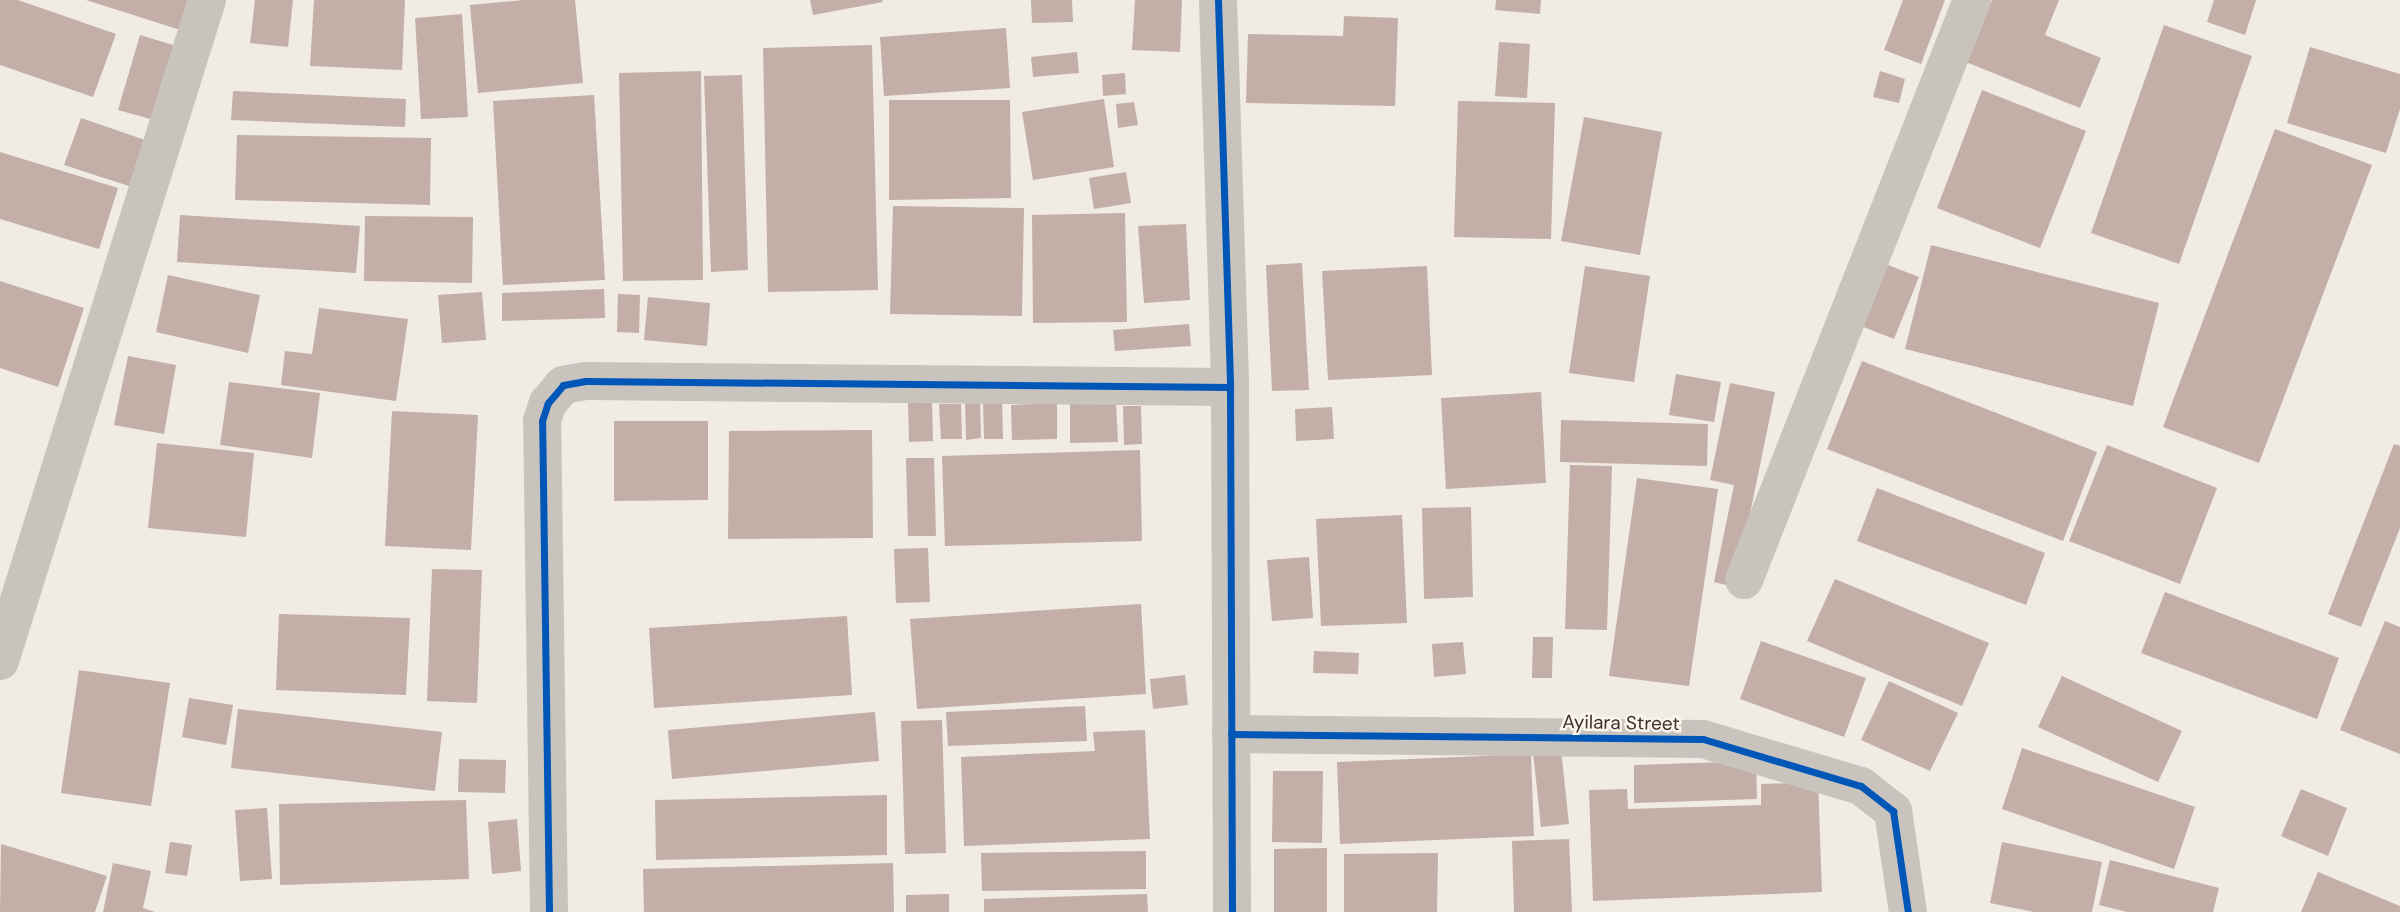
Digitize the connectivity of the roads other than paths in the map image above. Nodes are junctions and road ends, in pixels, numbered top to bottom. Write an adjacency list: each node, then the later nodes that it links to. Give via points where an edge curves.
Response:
1 (207, 0): 6 (street)
2 (1218, 0): 4 (street)
3 (1972, 0): 5 (street)
4 (1230, 387): 7 (street); 8 (street, via 600,381 563,385 548,403 542,421)
5 (1744, 580)
6 (0, 660)
7 (1231, 734): 9 (street); 10 (street, Ayilara Street, via 1703,739 1861,786 1893,811)
8 (549, 912)
9 (1232, 912)
10 (1908, 912)

